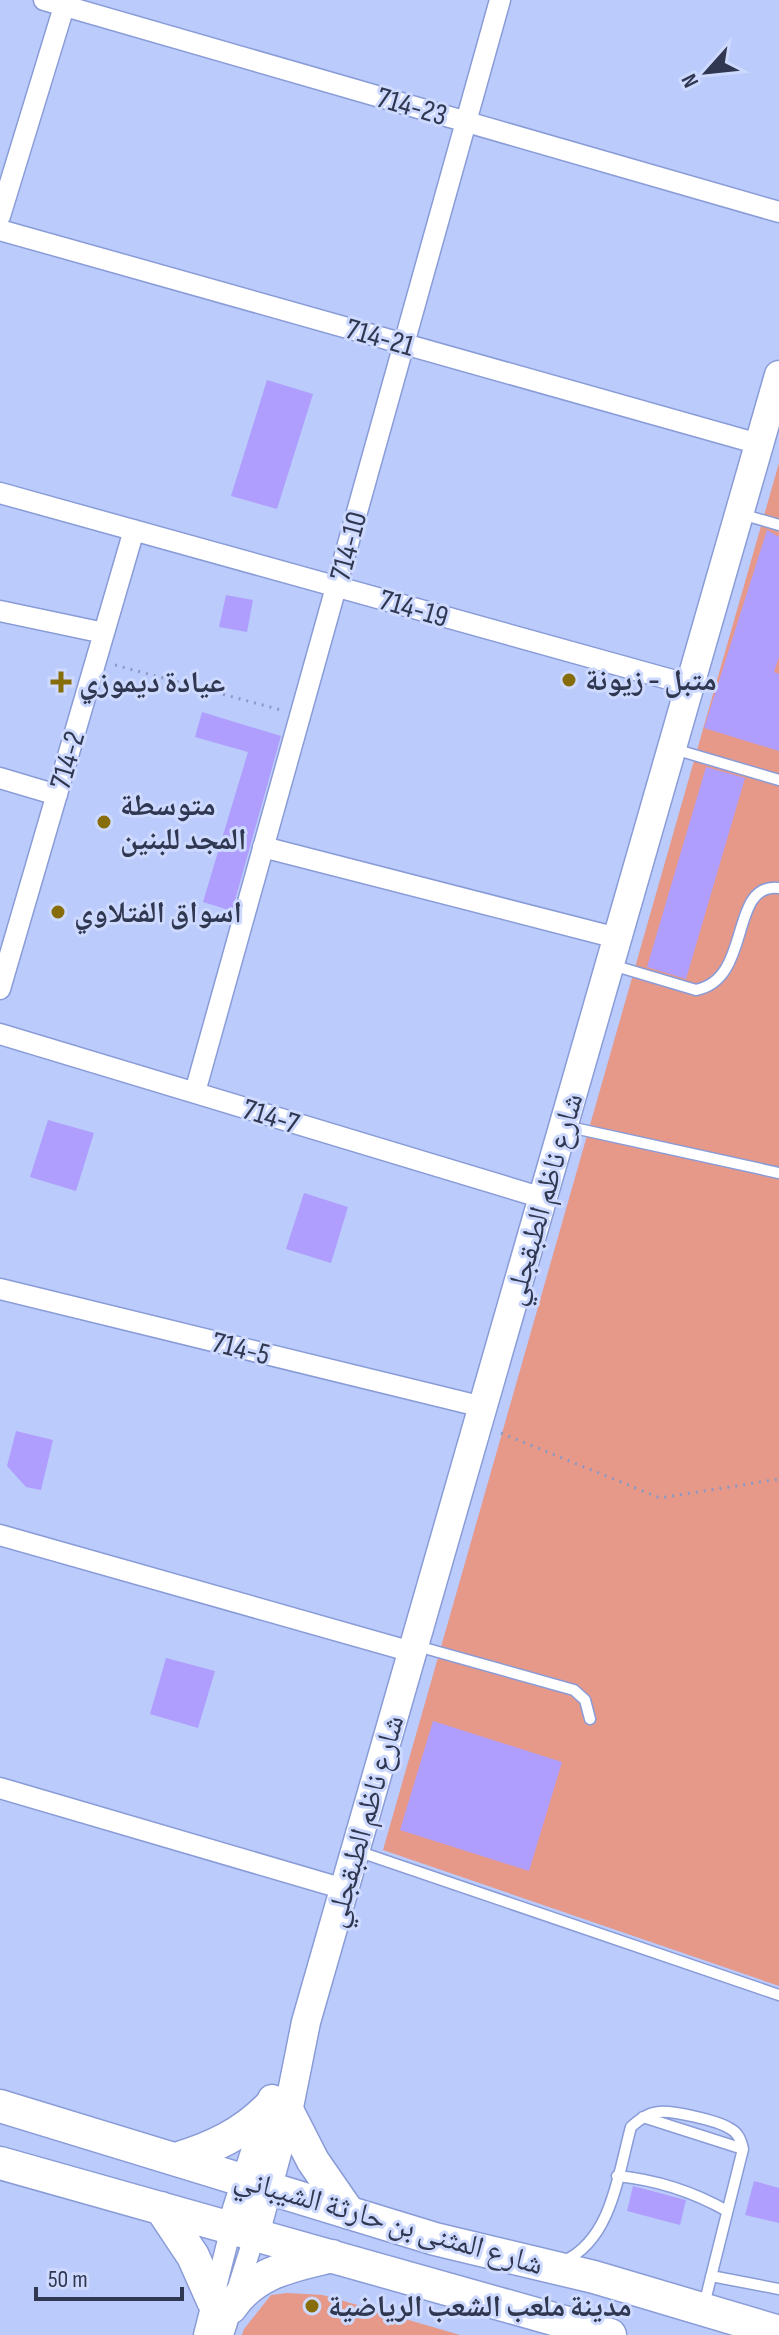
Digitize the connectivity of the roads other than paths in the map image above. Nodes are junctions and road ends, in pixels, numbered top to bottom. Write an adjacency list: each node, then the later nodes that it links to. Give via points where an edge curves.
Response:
1 (500, 0): 3 (street, 714-10)
2 (58, 2): 3 (street, 714-23); 5 (street)
3 (466, 121): 4 (street, 714-23); 7 (street, 714-10)
4 (779, 212)
5 (0, 216)
6 (0, 230): 7 (street, 714-21)
7 (404, 344): 9 (street, 714-21); 14 (street, 714-10)
8 (779, 375): 9 (main road, شارع ناظم الطبقجلي)
9 (759, 444): 11 (main road, شارع ناظم الطبقجلي)
10 (0, 493): 13 (street, 714-19)
11 (739, 514): 12 (lane); 17 (main road, شارع ناظم الطبقجلي)
12 (779, 525)
13 (134, 530): 14 (street, 714-19); 16 (street, 714-2)
14 (337, 587): 17 (street, 714-19); 22 (street, 714-10)
15 (0, 611): 16 (street)
16 (104, 633): 21 (street, 714-2)
17 (690, 685): 18 (main road, شارع ناظم الطبقجلي)
18 (672, 748): 20 (lane); 24 (main road, شارع ناظم الطبقجلي)
19 (0, 778): 21 (street)
20 (779, 780)
21 (57, 795): 25 (street, 714-2)
22 (263, 847): 24 (street); 27 (street, 714-10)
23 (779, 888): 24 (lane, via 759,894 747,906 733,959 723,977 706,989 696,990)
24 (614, 951): 28 (main road, شارع ناظم الطبقجلي)
25 (0, 989)
26 (0, 1034): 27 (street, 714-7)
27 (195, 1092): 30 (street, 714-7)
28 (564, 1126): 29 (lane); 30 (main road, شارع ناظم الطبقجلي)
29 (779, 1173)
30 (543, 1198): 32 (main road, شارع ناظم الطبقجلي)
31 (0, 1289): 32 (street, 714-5)
32 (480, 1416): 34 (main road, شارع ناظم الطبقجلي)
33 (0, 1535): 34 (street)
34 (413, 1649): 35 (lane, via 574,1690 585,1700); 37 (main road, شارع ناظم الطبقجلي)
35 (590, 1719)
36 (0, 1788): 38 (street)
37 (355, 1851): 38 (main road, شارع ناظم الطبقجلي); 39 (lane)
38 (344, 1889): 41 (main road, شارع ناظم الطبقجلي)
39 (779, 1995)
40 (0, 2106): 44 (main road, شارع المثنى بن حارثة الشيباني)
41 (279, 2109): 44 (main road, via 228,2140); 47 (main road, شارع ناظم الطبقجلي); 50 (main road)
42 (643, 2117): 43 (lane); 43 (lane, via 666,2111 725,2126 739,2137); 46 (lane, via 631,2127)
43 (743, 2149): 49 (lane)
44 (176, 2159): 47 (main road, شارع المثنى بن حارثة الشيباني)
45 (0, 2163): 48 (main road, شارع المثنى بن حارثة الشيباني)
46 (617, 2176): 49 (lane, via 684,2189); 53 (lane, via 593,2240 574,2257)
47 (257, 2184): 50 (main road, شارع المثنى بن حارثة الشيباني); 51 (main road, شارع ناظم الطبقجلي)
48 (161, 2208): 51 (main road, شارع المثنى بن حارثة الشيباني); 57 (main road)
49 (727, 2211): 54 (lane)
50 (349, 2213): 53 (main road, شارع المثنى بن حارثة الشيباني)
51 (243, 2231): 52 (main road, شارع المثنى بن حارثة الشيباني); 57 (street)
52 (332, 2256): 57 (main road, via 267,2275 243,2290); 59 (main road, شارع المثنى بن حارثة الشيباني)
53 (546, 2266): 56 (main road, شارع المثنى بن حارثة الشيباني)
54 (711, 2276): 55 (lane); 56 (lane)
55 (779, 2289)
56 (703, 2309): 58 (main road, شارع المثنى بن حارثة الشيباني)
57 (223, 2314): 60 (street)
58 (779, 2332)
59 (605, 2334)
60 (204, 2335)

